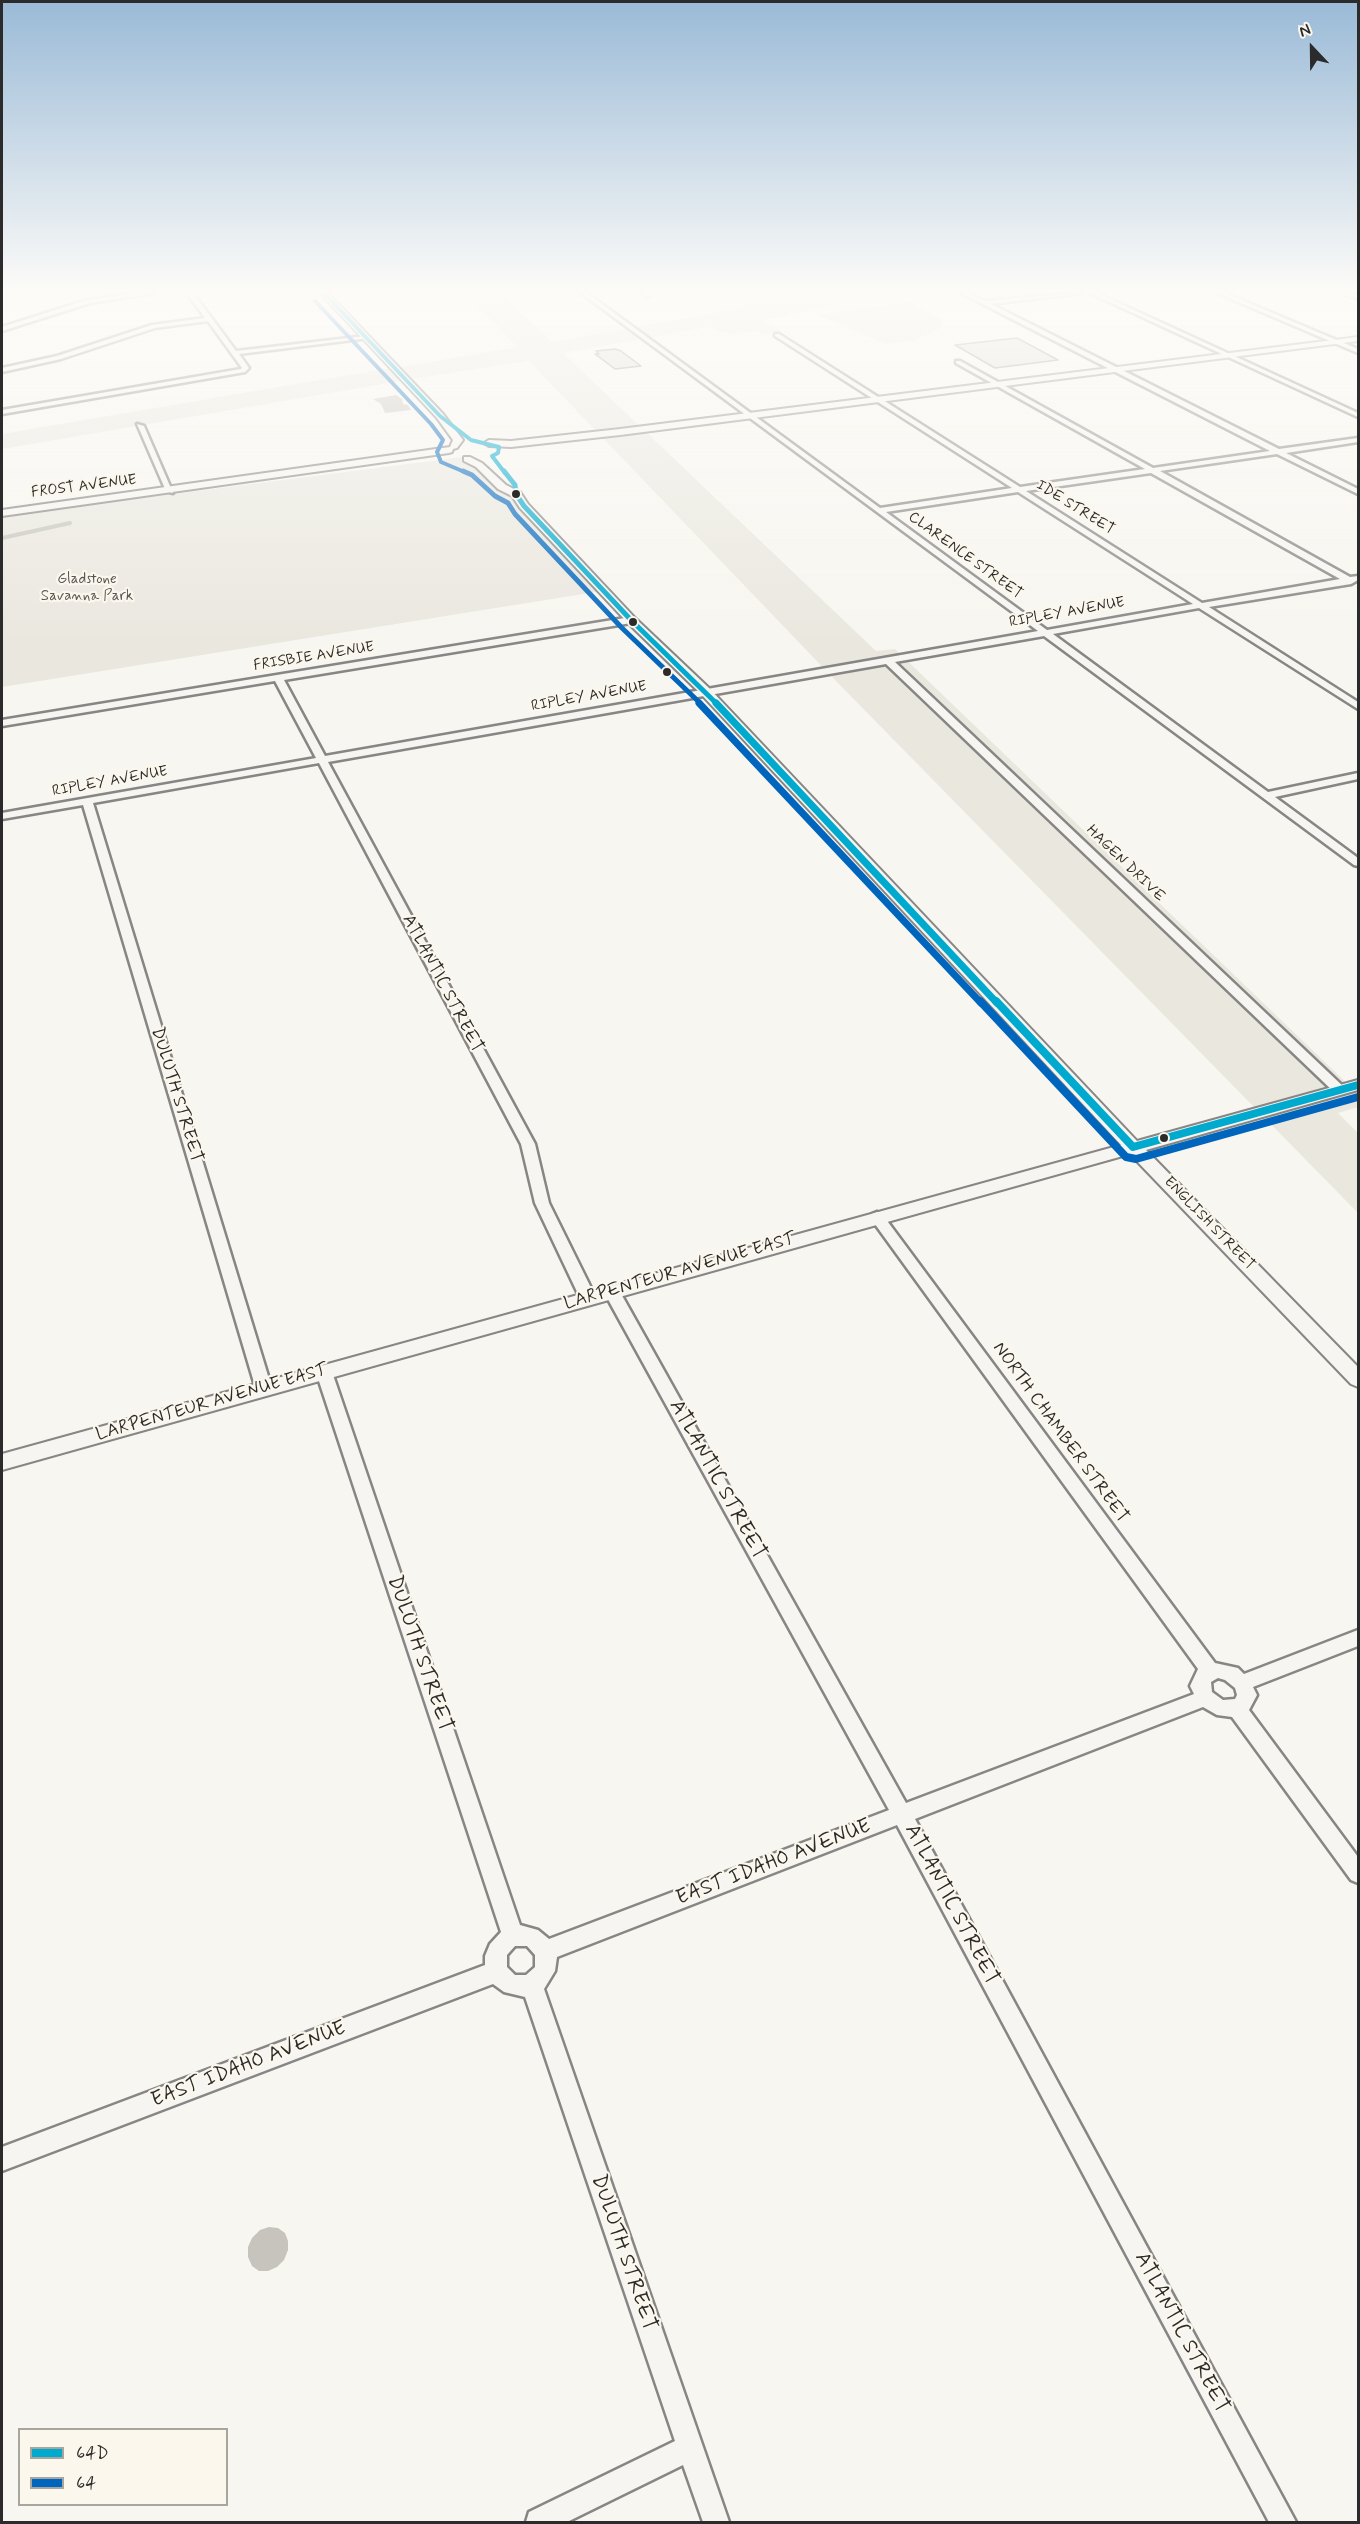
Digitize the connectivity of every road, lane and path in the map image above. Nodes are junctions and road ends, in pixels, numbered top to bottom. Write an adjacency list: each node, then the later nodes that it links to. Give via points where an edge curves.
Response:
1 (435, 411): 7 (street)
2 (745, 411): 8 (street, CLARENCE STREET)
3 (793, 411): 8 (street)
4 (896, 411): 17 (street, IDE STREET)
5 (1045, 411): 16 (street)
6 (1197, 411): 13 (street)
7 (440, 416): 12 (street, via 467,438); 14 (street, via 458,440)
8 (752, 416): 10 (street); 21 (street, CLARENCE STREET)
9 (140, 426): 18 (street)
10 (620, 432): 12 (street, via 511,444); 15 (street)
11 (1359, 440): 13 (street)
12 (485, 443): 14 (street); 15 (street, ENGLISH STREET, via 499,447)
13 (1278, 451): 16 (street); 19 (street)
14 (457, 453): 15 (street); 18 (street, FROST AVENUE); 20 (street, ENGLISH STREET)
15 (495, 455): 20 (street, ENGLISH STREET, via 515,485)
16 (1152, 470): 17 (street); 23 (street)
17 (1020, 490): 21 (street); 25 (street, IDE STREET)
18 (170, 491): 22 (street, FROST AVENUE)
19 (1359, 492)
20 (516, 494): 26 (street, ENGLISH STREET)
21 (880, 510): 27 (street, CLARENCE STREET)
22 (2, 513)
23 (1353, 578): 24 (street); 25 (street, RIPLEY AVENUE)
24 (1359, 585)
25 (1202, 605): 27 (street, RIPLEY AVENUE); 31 (street, IDE STREET)
26 (631, 620): 29 (street, FRISBIE AVENUE); 30 (street, ENGLISH STREET)
27 (1045, 632): 28 (street, RIPLEY AVENUE); 35 (street, CLARENCE STREET)
28 (888, 660): 30 (street, RIPLEY AVENUE); 40 (street, HAGEN DRIVE)
29 (278, 678): 32 (street, FRISBIE AVENUE); 33 (street, ATLANTIC STREET)
30 (705, 692): 33 (street, RIPLEY AVENUE); 41 (street, ENGLISH STREET)
31 (1359, 706)
32 (2, 723)
33 (322, 760): 36 (street, RIPLEY AVENUE); 44 (street, ATLANTIC STREET, via 528,1144 542,1203)
34 (1359, 776): 35 (street)
35 (1267, 795): 38 (street, CLARENCE STREET)
36 (87, 802): 37 (street, RIPLEY AVENUE); 47 (street, DULUTH STREET)
37 (2, 816)
38 (1359, 863)
39 (1359, 1085): 40 (street, LARPENTEUR AVENUE EAST)
40 (1340, 1090): 41 (street, LARPENTEUR AVENUE EAST)
41 (1133, 1147): 42 (street, LARPENTEUR AVENUE EAST); 46 (street, ENGLISH STREET)
42 (877, 1217): 43 (street, LARPENTEUR AVENUE EAST); 50 (street, NORTH CHAMBER STREET)
43 (612, 1292): 44 (street, LARPENTEUR AVENUE EAST); 54 (street, ATLANTIC STREET)
44 (588, 1298): 45 (street, LARPENTEUR AVENUE EAST)
45 (324, 1372): 47 (street, LARPENTEUR AVENUE EAST); 56 (street, DULUTH STREET)
46 (1359, 1379)
47 (264, 1389): 48 (street, LARPENTEUR AVENUE EAST)
48 (2, 1462)
49 (1359, 1638): 51 (street)
50 (1211, 1672): 51 (street, via 1224,1671); 52 (street, via 1200,1686)
51 (1242, 1683): 53 (street, via 1247,1695)
52 (1205, 1698): 53 (street, via 1217,1707); 54 (street, EAST IDAHO AVENUE)
53 (1237, 1708): 55 (street)
54 (902, 1814): 57 (street, EAST IDAHO AVENUE); 64 (street, ATLANTIC STREET)
55 (1359, 1873)
56 (513, 1937): 57 (street, via 536,1939); 58 (street, via 496,1955)
57 (545, 1951): 59 (street, via 546,1966)
58 (496, 1972): 59 (street, via 514,1986); 60 (street, EAST IDAHO AVENUE)
59 (531, 1984): 61 (street, DULUTH STREET)
60 (2, 2159)
61 (690, 2448): 62 (street); 63 (street, DULUTH STREET)
62 (539, 2523)
63 (716, 2523)
64 (1283, 2523)

